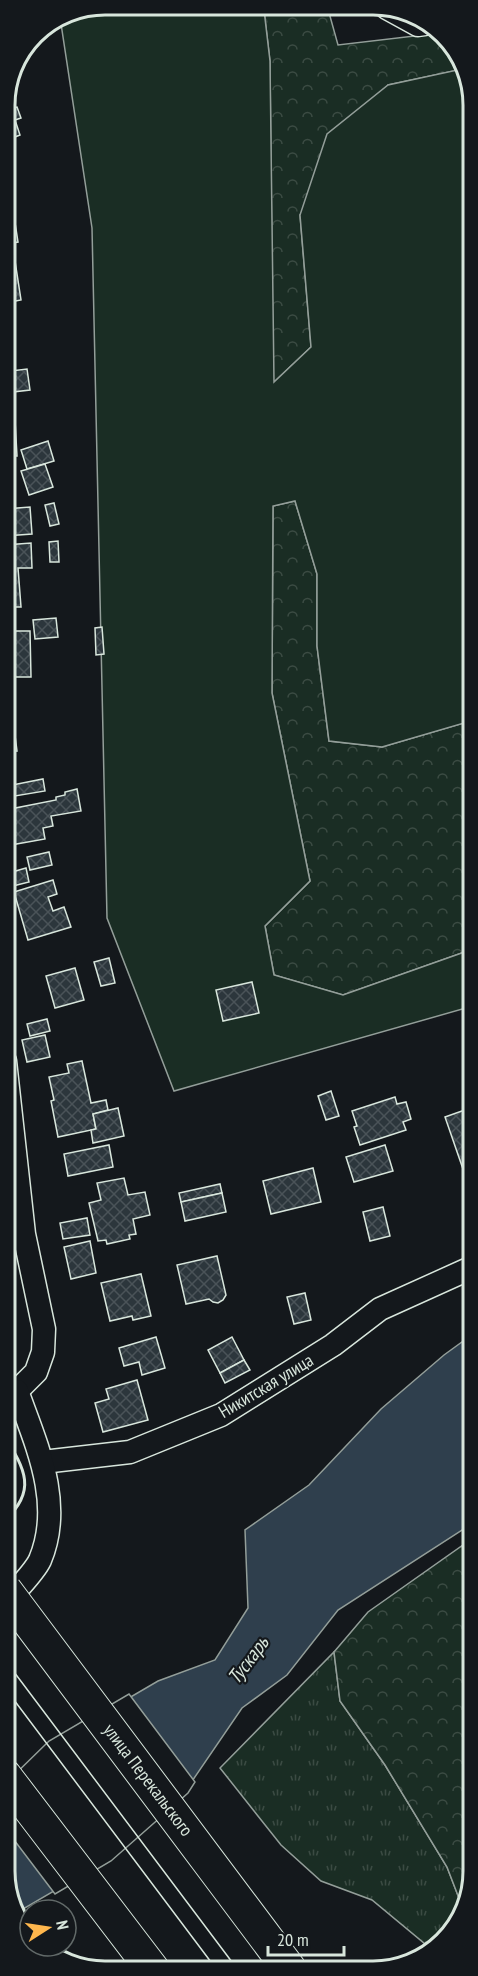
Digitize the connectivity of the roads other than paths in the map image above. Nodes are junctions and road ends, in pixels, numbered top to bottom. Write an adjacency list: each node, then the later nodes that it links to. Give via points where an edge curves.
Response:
1 (15, 1152): 3 (street, via 24,1234 44,1329 43,1352 36,1372)
2 (463, 1272): 5 (street, Никитская улица, via 380,1309 333,1345 221,1415 130,1452)
3 (15, 1384)
4 (15, 1396): 5 (street)
5 (43, 1462): 6 (street, via 49,1504 45,1542 39,1562)
6 (15, 1591)
7 (15, 1603): 10 (main road, улица Перекальского, bridge)
8 (15, 1789): 9 (main road)
9 (146, 1961)
10 (283, 1961)

